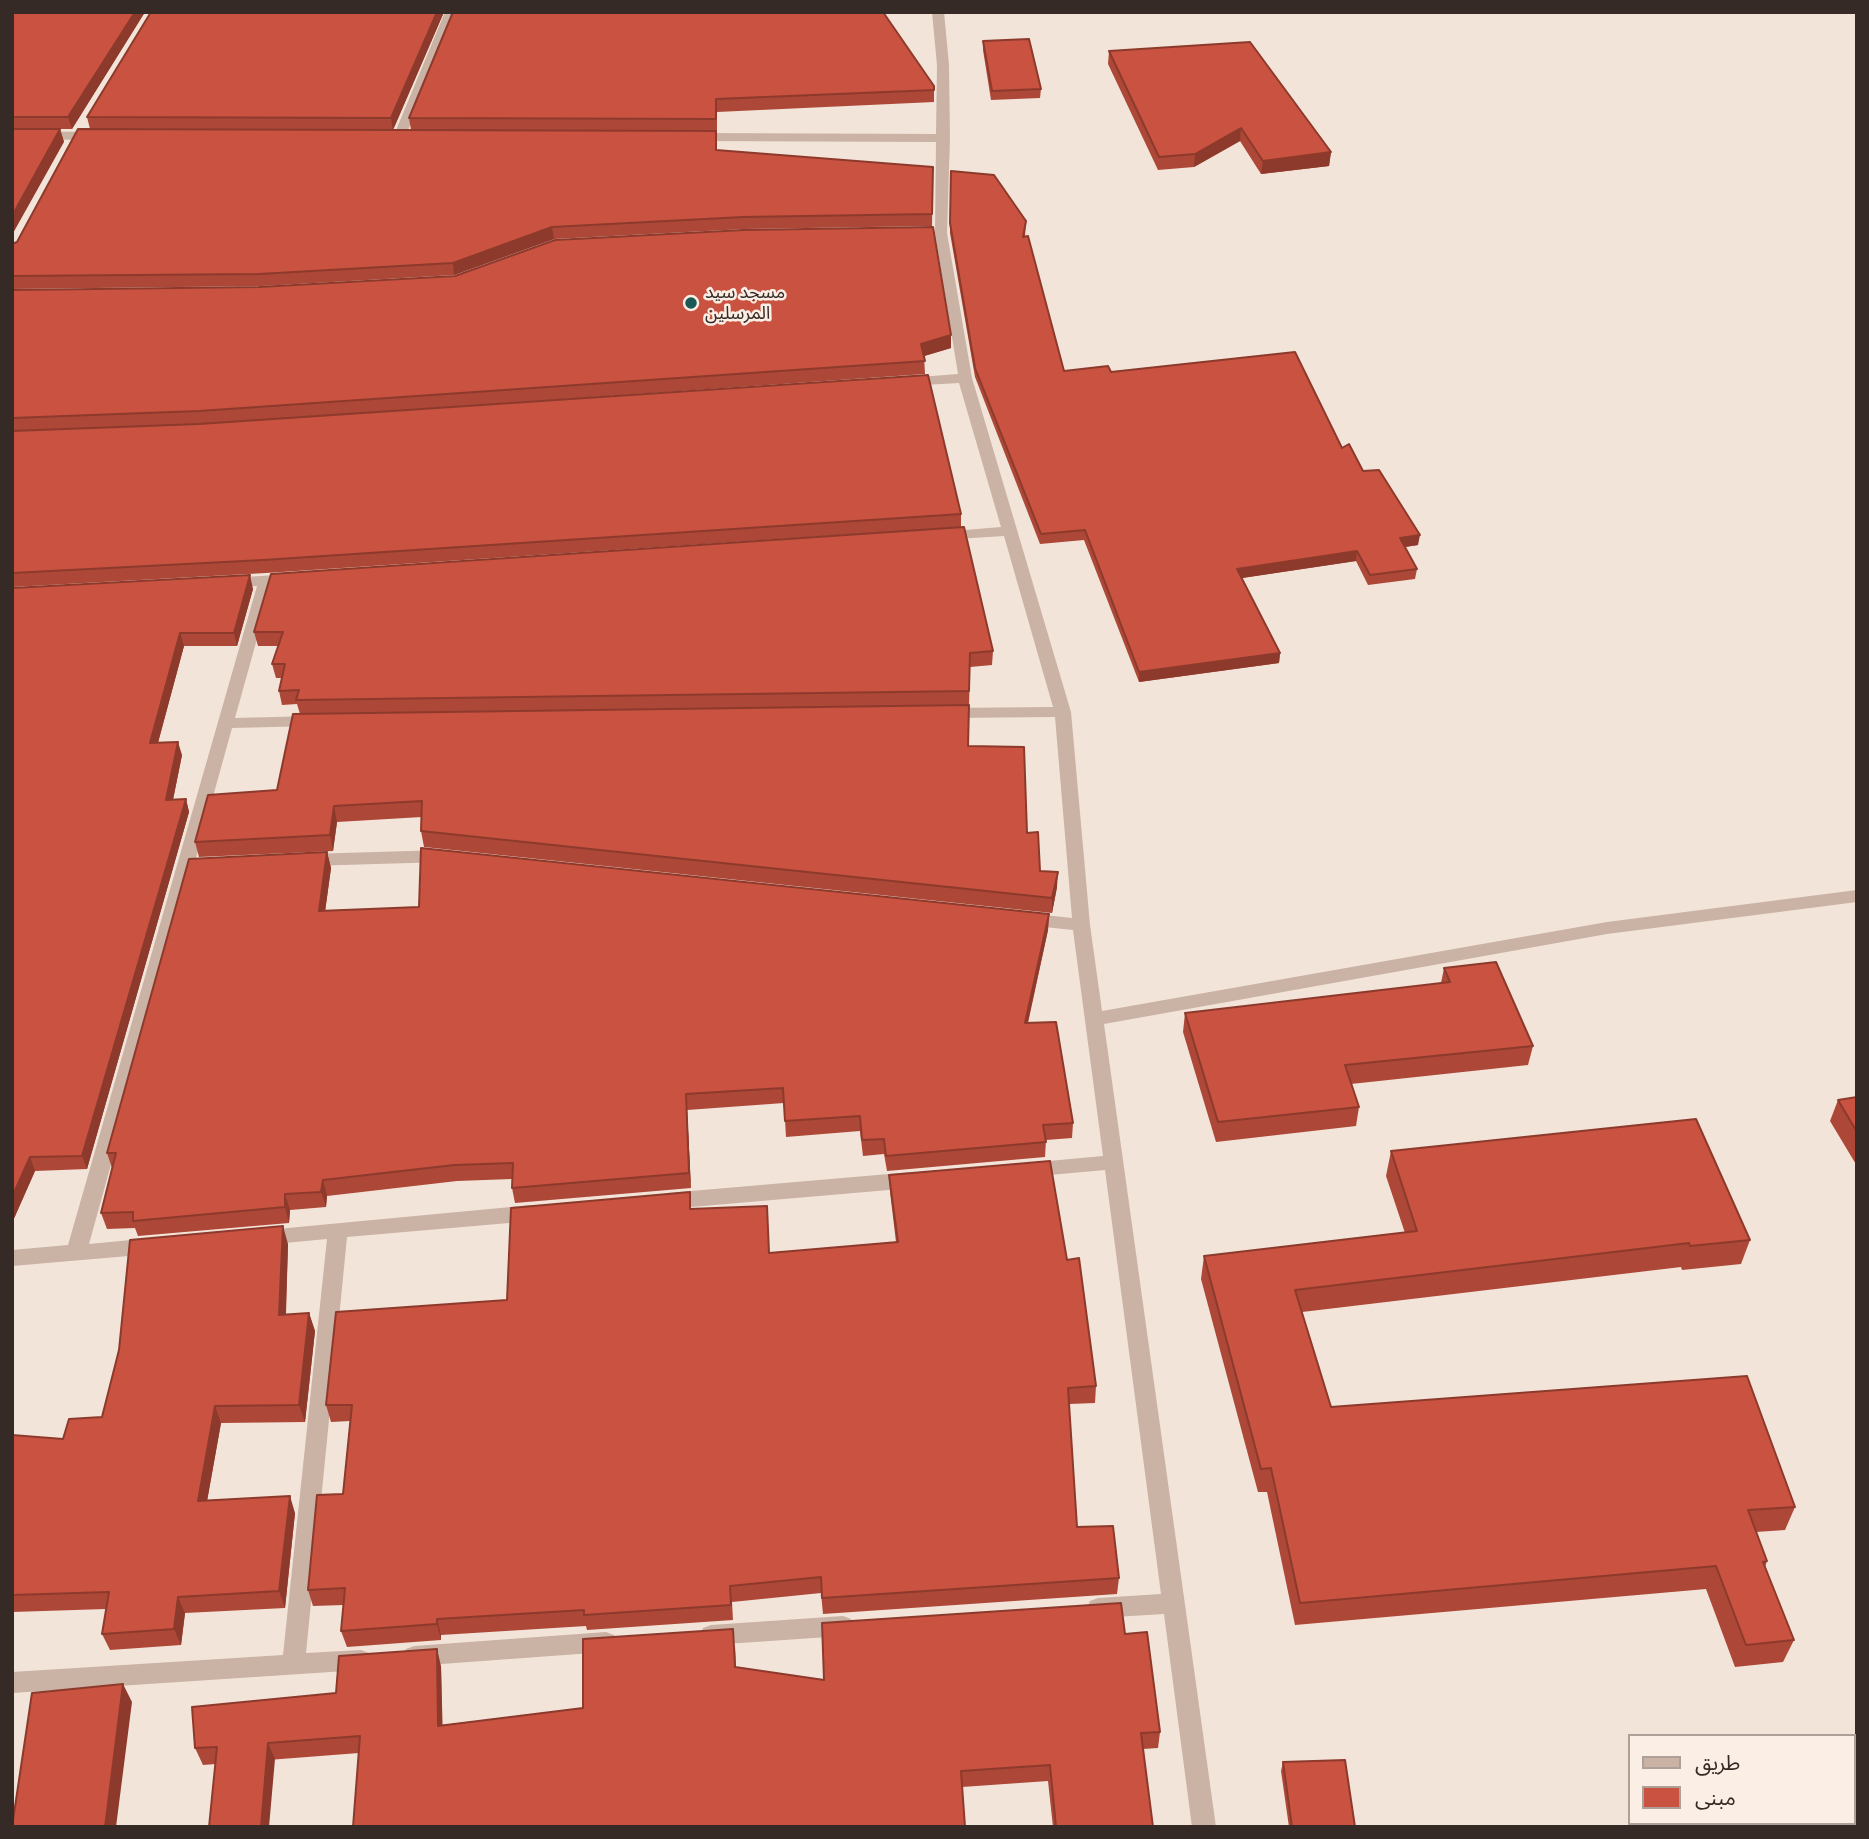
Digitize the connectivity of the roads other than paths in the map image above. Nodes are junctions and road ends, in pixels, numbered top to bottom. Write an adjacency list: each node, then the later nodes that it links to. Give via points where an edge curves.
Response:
1 (451, 12): 4 (street, via 393,135)
2 (938, 12): 7 (street)
3 (12, 135): 5 (street)
4 (414, 135)
5 (103, 136)
6 (679, 137): 7 (street)
7 (944, 138): 8 (street, via 934,234)
8 (965, 378): 9 (street); 10 (street)
9 (896, 383)
10 (1010, 531): 11 (street); 15 (street)
11 (928, 537)
12 (307, 578): 13 (street)
13 (265, 581): 14 (street); 18 (street)
14 (212, 584)
15 (1063, 712): 16 (street); 23 (street)
16 (923, 713)
17 (323, 721): 18 (street)
18 (225, 723): 33 (street, via 192,865)
19 (458, 857): 20 (street)
20 (293, 861)
21 (1857, 896): 24 (street, via 1607,929)
22 (1012, 918): 23 (street)
23 (1080, 925): 24 (street)
24 (1093, 1019): 25 (street)
25 (1113, 1163): 26 (street); 35 (street)
26 (1003, 1172)
27 (933, 1178): 28 (street)
28 (642, 1204)
29 (545, 1212): 30 (street)
30 (338, 1230): 31 (street); 40 (street)
31 (250, 1238)
32 (167, 1245): 33 (street)
33 (76, 1253): 34 (street)
34 (12, 1258)
35 (1173, 1602): 36 (street); 42 (street)
36 (1077, 1609)
37 (871, 1624): 38 (street)
38 (692, 1636)
39 (623, 1641): 40 (street)
40 (293, 1665): 41 (street)
41 (12, 1683)
42 (1204, 1827)

